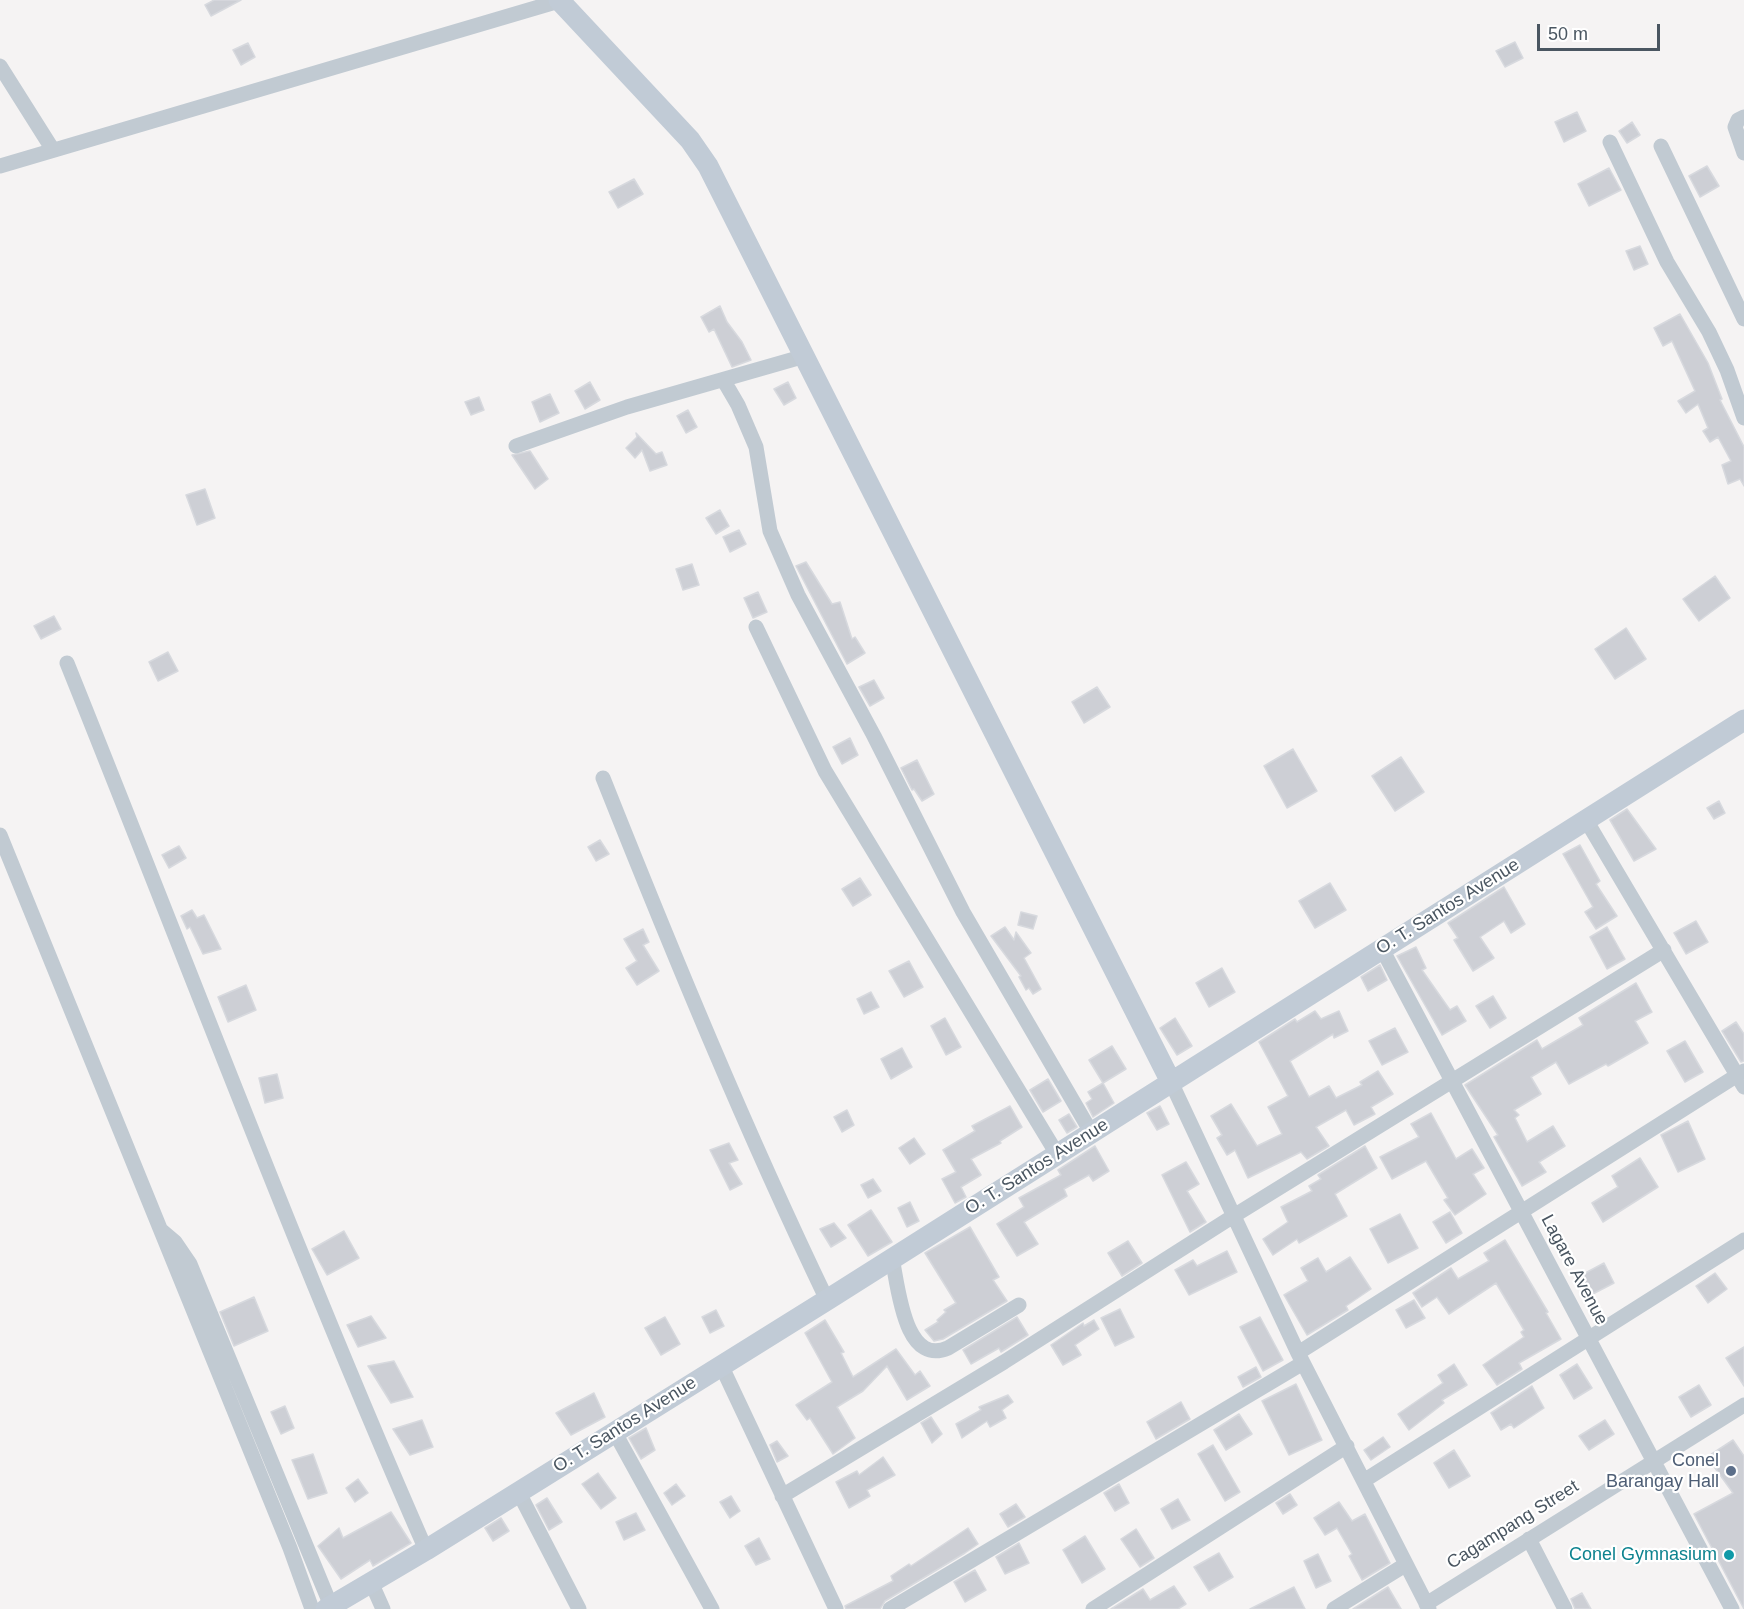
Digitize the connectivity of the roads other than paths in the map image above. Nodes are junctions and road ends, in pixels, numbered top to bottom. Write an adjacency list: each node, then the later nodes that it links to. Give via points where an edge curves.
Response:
1 (559, 0): 6 (street); 11 (street, via 700,154)
2 (0, 66): 6 (street)
3 (1744, 117): 7 (street, via 1735,127)
4 (1610, 142): 13 (street, via 1667,262 1709,332)
5 (1661, 146): 9 (street)
6 (53, 150): 8 (street)
7 (1744, 153)
8 (0, 166)
9 (1738, 291): 10 (street)
10 (1744, 319)
11 (806, 356): 12 (street); 24 (street)
12 (724, 381): 14 (street, via 627,407); 26 (street, via 756,447 770,531 798,595 963,912)
13 (1744, 418)
14 (516, 446)
15 (756, 627): 27 (street, via 825,771)
16 (68, 663): 45 (street, via 268,1173)
17 (1744, 720): 19 (street, O. T. Santos Avenue)
18 (603, 778): 32 (street, via 707,1033)
19 (1586, 820): 21 (street, O. T. Santos Avenue); 22 (street)
20 (0, 835): 49 (street, via 159,1228 176,1242 190,1264)
21 (1382, 949): 24 (street, O. T. Santos Avenue); 25 (street, Lagare Avenue)
22 (1664, 950): 23 (street); 25 (street)
23 (1742, 1078): 28 (street)
24 (1171, 1082): 26 (street, O. T. Santos Avenue); 29 (street)
25 (1451, 1082): 28 (street, Lagare Avenue); 29 (street)
26 (1091, 1132): 27 (street, O. T. Santos Avenue)
27 (1057, 1154): 31 (street, O. T. Santos Avenue)
28 (1521, 1212): 34 (street, Lagare Avenue); 35 (street)
29 (1232, 1217): 35 (street); 43 (street, via 1004,1362)
30 (1744, 1240): 34 (street)
31 (892, 1258): 32 (street, O. T. Santos Avenue); 33 (street, via 905,1322 928,1350 939,1352 948,1348)
32 (827, 1300): 36 (street, O. T. Santos Avenue)
33 (1019, 1305)
34 (1589, 1338): 40 (street, Lagare Avenue); 41 (street)
35 (1300, 1358): 39 (street); 54 (street)
36 (721, 1365): 38 (street, O. T. Santos Avenue); 43 (street)
37 (1744, 1405): 40 (street, Cagampang Street)
38 (614, 1431): 42 (street, O. T. Santos Avenue); 52 (street)
39 (1347, 1446): 41 (street); 55 (street)
40 (1654, 1459): 44 (street, Cagampang Street); 58 (street, Lagare Avenue)
41 (1365, 1480): 46 (street)
42 (518, 1491): 45 (street, O. T. Santos Avenue); 51 (street)
43 (782, 1496): 53 (street)
44 (1529, 1539): 48 (street, Cagampang Street); 57 (street)
45 (426, 1550): 47 (street, O. T. Santos Avenue)
46 (1405, 1565): 48 (street); 56 (street)
47 (371, 1582): 49 (street, O. T. Santos Avenue); 50 (street)
48 (1427, 1606)
49 (323, 1608)
50 (383, 1609)
51 (579, 1609)
52 (712, 1609)
53 (836, 1609)
54 (890, 1609)
55 (1093, 1609)
56 (1334, 1609)
57 (1565, 1609)
58 (1732, 1609)

